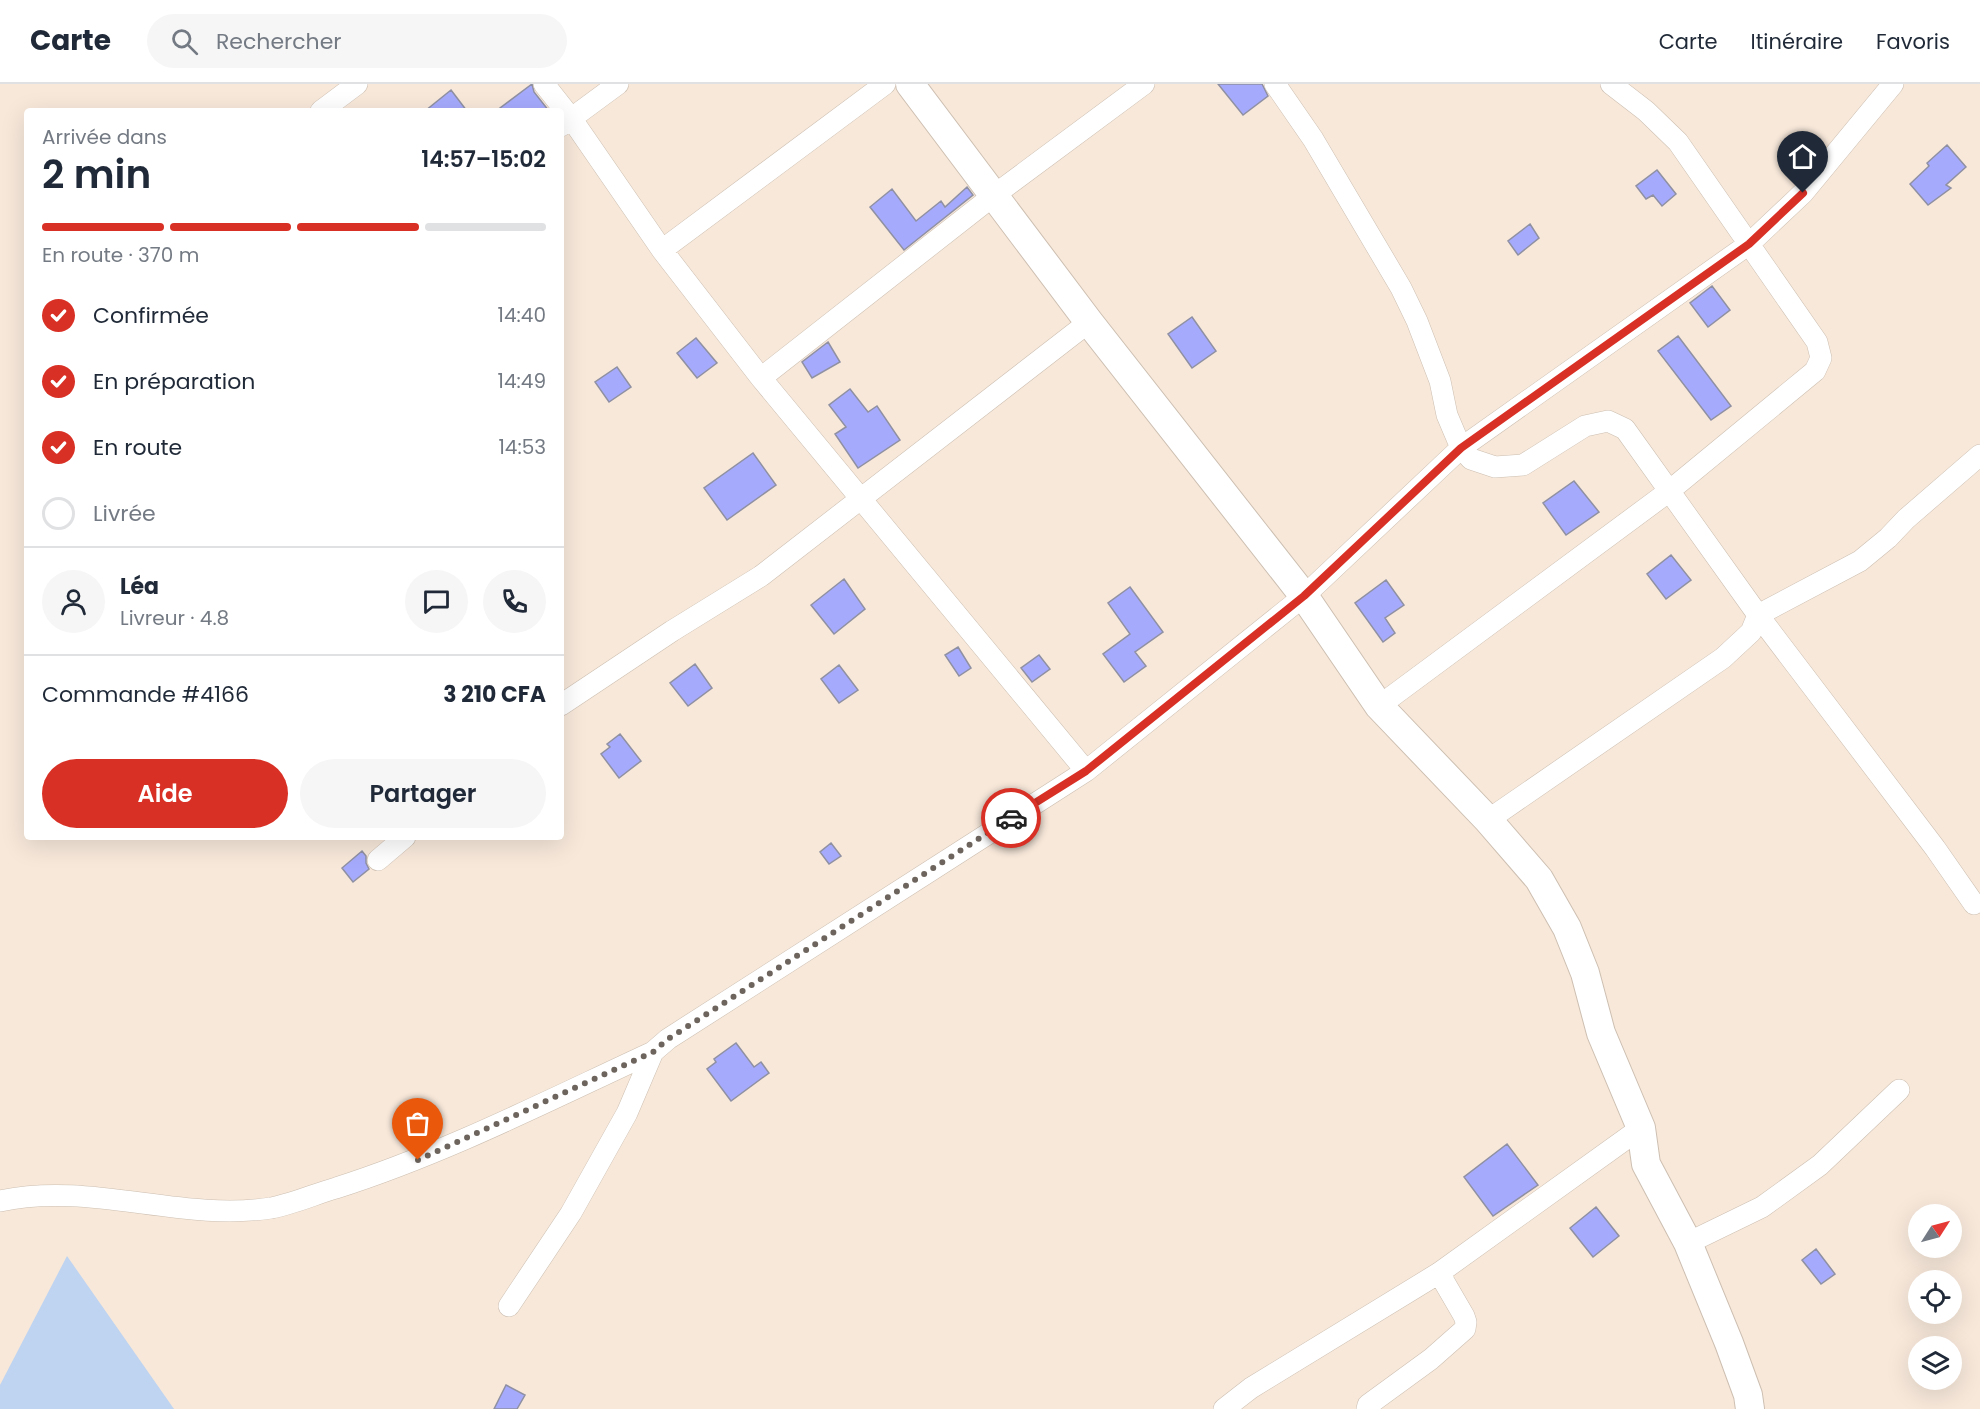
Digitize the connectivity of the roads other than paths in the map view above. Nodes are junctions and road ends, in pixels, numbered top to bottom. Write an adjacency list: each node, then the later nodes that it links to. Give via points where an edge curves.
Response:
1 (357, 84): 10 (street)
2 (544, 84): 11 (street)
3 (618, 84): 12 (street)
4 (885, 84): 15 (street)
5 (910, 84): 13 (street)
6 (1144, 84): 13 (street)
7 (1275, 84): 18 (street, via 1312,139 1418,321)
8 (1611, 84): 14 (street, via 1678,142)
9 (1893, 84): 14 (street, via 1803,193)
10 (325, 108)
11 (558, 108)
12 (566, 122): 15 (street)
13 (993, 196): 16 (street); 17 (street)
14 (1749, 244): 18 (street); 20 (street, via 1817,342 1821,358 1815,371)
15 (662, 250): 17 (street)
16 (1089, 322): 21 (street); 22 (street)
17 (761, 378): 21 (street)
18 (1461, 448): 20 (street, via 1471,459 1495,467 1523,465 1585,426 1608,421 1625,429); 22 (street)
19 (1980, 455): 23 (street, via 1860,561)
20 (1668, 492): 23 (street); 25 (street)
21 (860, 499): 24 (street, via 761,576); 26 (street)
22 (1304, 596): 25 (street); 26 (street)
23 (1758, 615): 27 (street, via 1751,632 1723,658); 30 (street)
24 (564, 703)
25 (1379, 706): 27 (street)
26 (1086, 771): 31 (street)
27 (1488, 820): 33 (street, via 1539,879 1567,928 1585,973 1601,1033)
28 (401, 840): 29 (street)
29 (378, 860)
30 (1974, 904)
31 (653, 1052): 34 (street, via 418,1160 272,1208 208,1212 102,1198 24,1196); 37 (street, via 627,1113 571,1213)
32 (1899, 1090): 35 (street, via 1820,1165 1762,1207)
33 (1641, 1128): 35 (street, via 1646,1164); 36 (street)
34 (0, 1201)
35 (1688, 1244): 40 (street, via 1748,1395)
36 (1438, 1273): 38 (street, via 1251,1388); 39 (street, via 1464,1316 1465,1329)
37 (509, 1305)
38 (1224, 1409)
39 (1367, 1409)
40 (1750, 1409)

